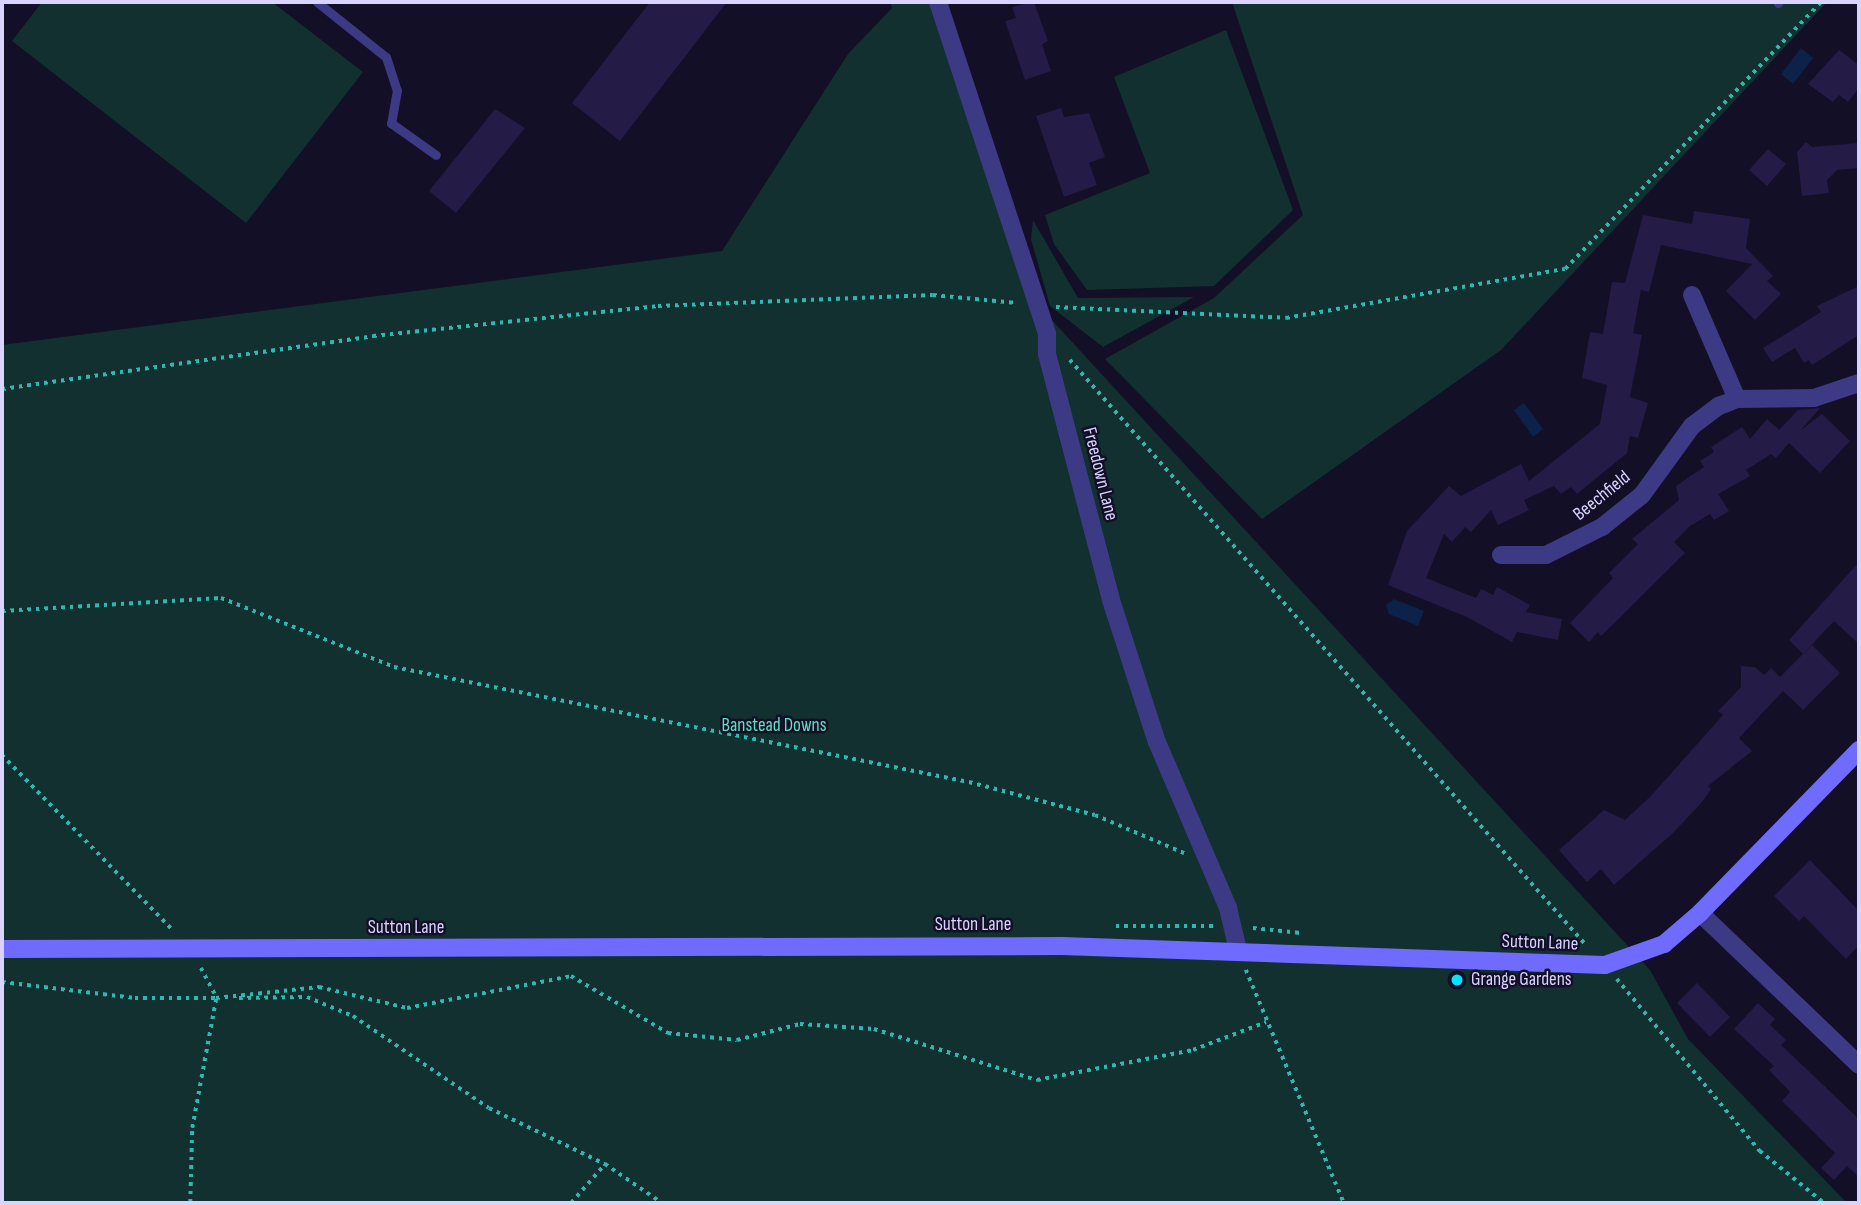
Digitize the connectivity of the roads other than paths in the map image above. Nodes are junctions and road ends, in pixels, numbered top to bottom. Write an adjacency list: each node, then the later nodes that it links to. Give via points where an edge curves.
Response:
1 (317, 2): 3 (lane, via 386,57 397,90 391,123)
2 (938, 2): 11 (street, Freedown Lane, via 1047,334 1047,354 1111,600 1157,742 1211,865)
3 (436, 155)
4 (1692, 295): 6 (street)
5 (1859, 383): 6 (street, via 1814,398)
6 (1737, 399): 7 (street, Beechfield, via 1692,426 1642,495 1602,527 1546,555)
7 (1501, 555)
8 (1859, 750): 9 (main road, Sutton Lane)
9 (1700, 913): 11 (main road, Sutton Lane, via 1664,944 1605,965); 12 (street)
10 (2, 949): 11 (main road, Sutton Lane, via 812,946)
11 (1238, 950)
12 (1859, 1065)

